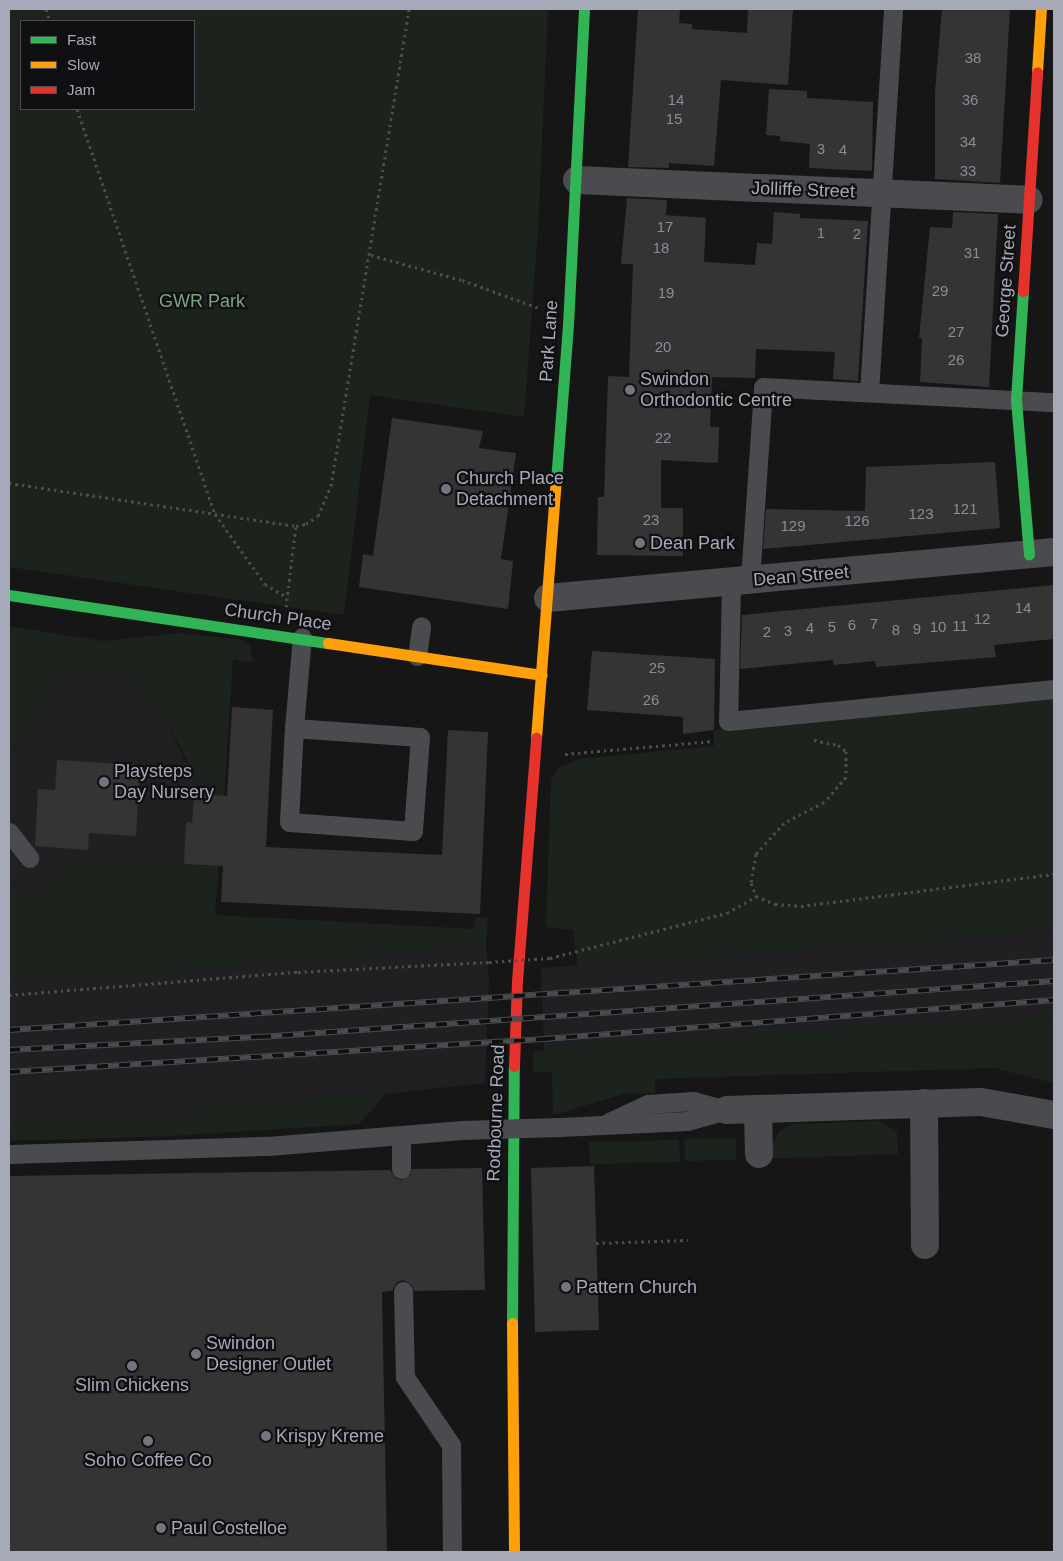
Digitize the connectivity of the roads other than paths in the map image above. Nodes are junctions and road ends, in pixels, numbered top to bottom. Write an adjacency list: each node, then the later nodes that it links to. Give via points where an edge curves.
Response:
1 (584, 9): 4 (main road, Park Lane)
2 (893, 9): 5 (lane)
3 (1041, 9): 6 (main road, George Street)
4 (577, 180): 5 (street, Jolliffe Street); 13 (main road, Park Lane)
5 (882, 193): 6 (street, Jolliffe Street); 7 (lane)
6 (1028, 200): 8 (main road, George Street)
7 (870, 392): 8 (lane); 11 (lane, via 763,387)
8 (1016, 400): 9 (lane); 10 (main road, George Street)
9 (1054, 402)
10 (1042, 553): 11 (street, Dean Street)
11 (740, 582): 13 (street, Dean Street); 18 (lane, via 728,721)
12 (9, 595): 15 (main road, Church Place)
13 (548, 598): 17 (main road, Park Lane)
14 (421, 626): 16 (lane)
15 (302, 637): 16 (main road, Church Place); 19 (lane)
16 (417, 656): 17 (main road, Church Place)
17 (542, 676): 34 (main road, Rodbourne Road, via 517,982 512,1136)
18 (1054, 689)
19 (294, 728): 19 (lane, via 420,737 413,831 289,822)
20 (9, 832): 21 (lane)
21 (29, 858)
22 (924, 1103): 23 (street); 25 (street, via 981,1102); 31 (street)
23 (758, 1109): 24 (street); 29 (street)
24 (727, 1110): 27 (lane, bridge, via 687,1121)
25 (1045, 1114): 26 (street)
26 (1054, 1134)
27 (401, 1135): 28 (lane, via 268,1146); 30 (lane)
28 (9, 1154)
29 (759, 1154)
30 (402, 1170)
31 (925, 1245)
32 (403, 1291): 33 (lane, via 405,1377 451,1445)
33 (452, 1552)
34 (514, 1552)

